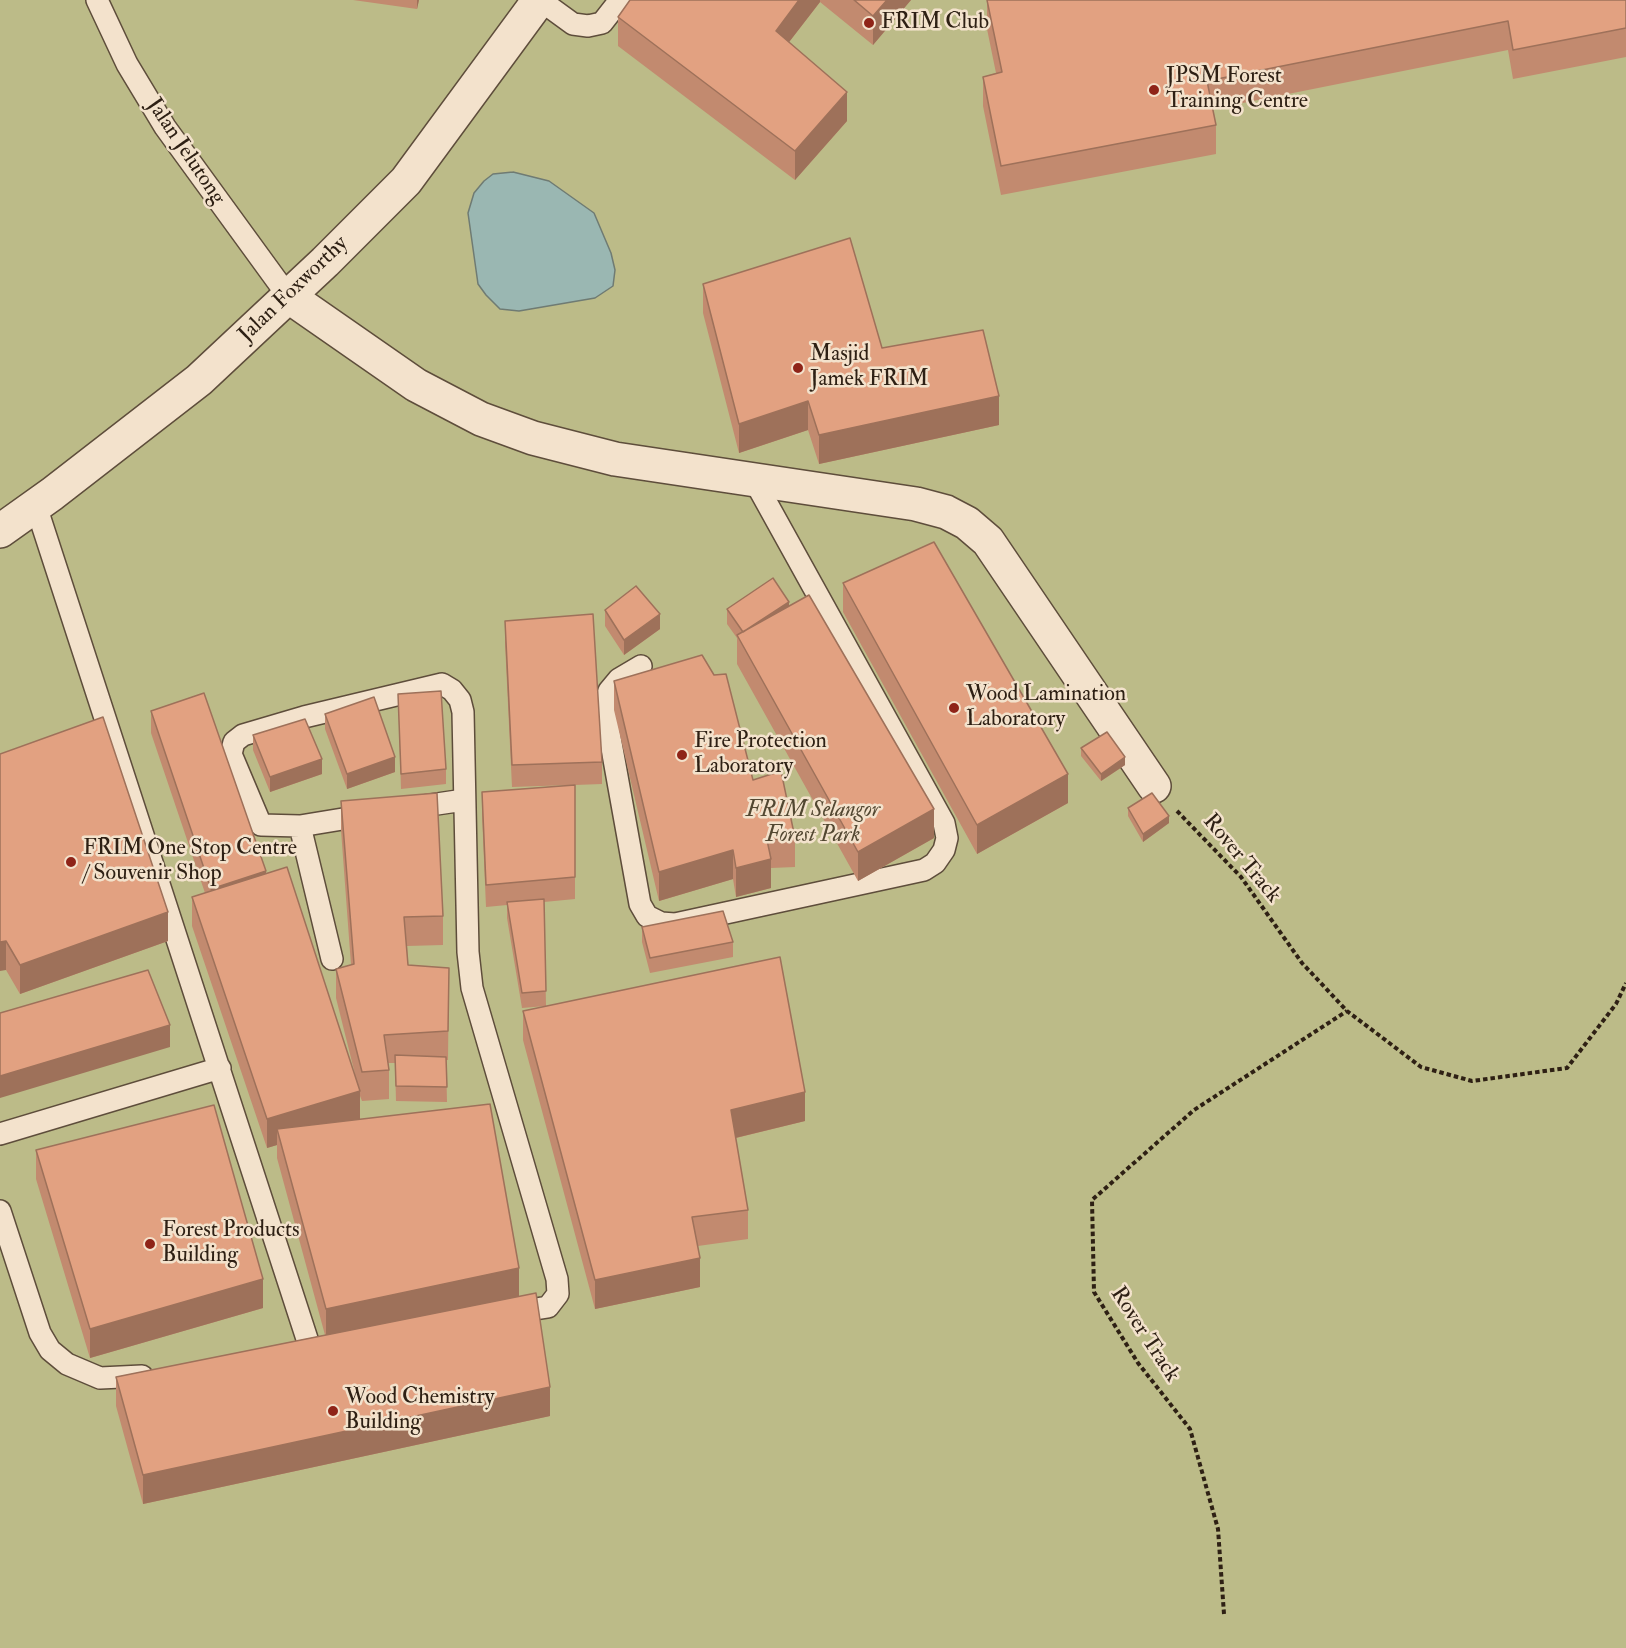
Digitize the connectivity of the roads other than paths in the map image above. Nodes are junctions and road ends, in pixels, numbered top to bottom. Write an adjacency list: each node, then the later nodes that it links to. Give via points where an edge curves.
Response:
1 (97, 0): 4 (lane, Jalan Jelutong, via 127,64 165,127)
2 (539, 0): 3 (lane, via 573,24 588,26 602,23); 4 (street, Jalan Foxworthy, via 406,181)
3 (620, 0)
4 (288, 296): 5 (street, via 416,385 481,418 533,438 615,459); 6 (street, Jalan Foxworthy, via 199,380)
5 (754, 480): 8 (lane, via 944,823 944,850 935,863 913,873 675,924 647,916 640,903 604,704 619,679); 9 (street, via 916,504 967,523 988,541)
6 (36, 506): 7 (street, Jalan Foxworthy); 13 (lane)
7 (0, 531)
8 (641, 666)
9 (1154, 786)
10 (464, 800): 11 (lane); 11 (lane, via 463,712 456,694 442,684 304,717 243,735 234,742 231,754 261,825); 16 (lane, via 472,988 557,1279 558,1294 548,1307)
11 (300, 826): 12 (lane)
12 (332, 958)
13 (220, 1068): 14 (lane); 18 (lane)
14 (0, 1134)
15 (0, 1211): 20 (lane, via 40,1333 50,1350 67,1364 100,1378 125,1379)
16 (491, 1316)
17 (331, 1341): 18 (lane)
18 (309, 1345): 19 (lane)
19 (286, 1349)
20 (160, 1372)

